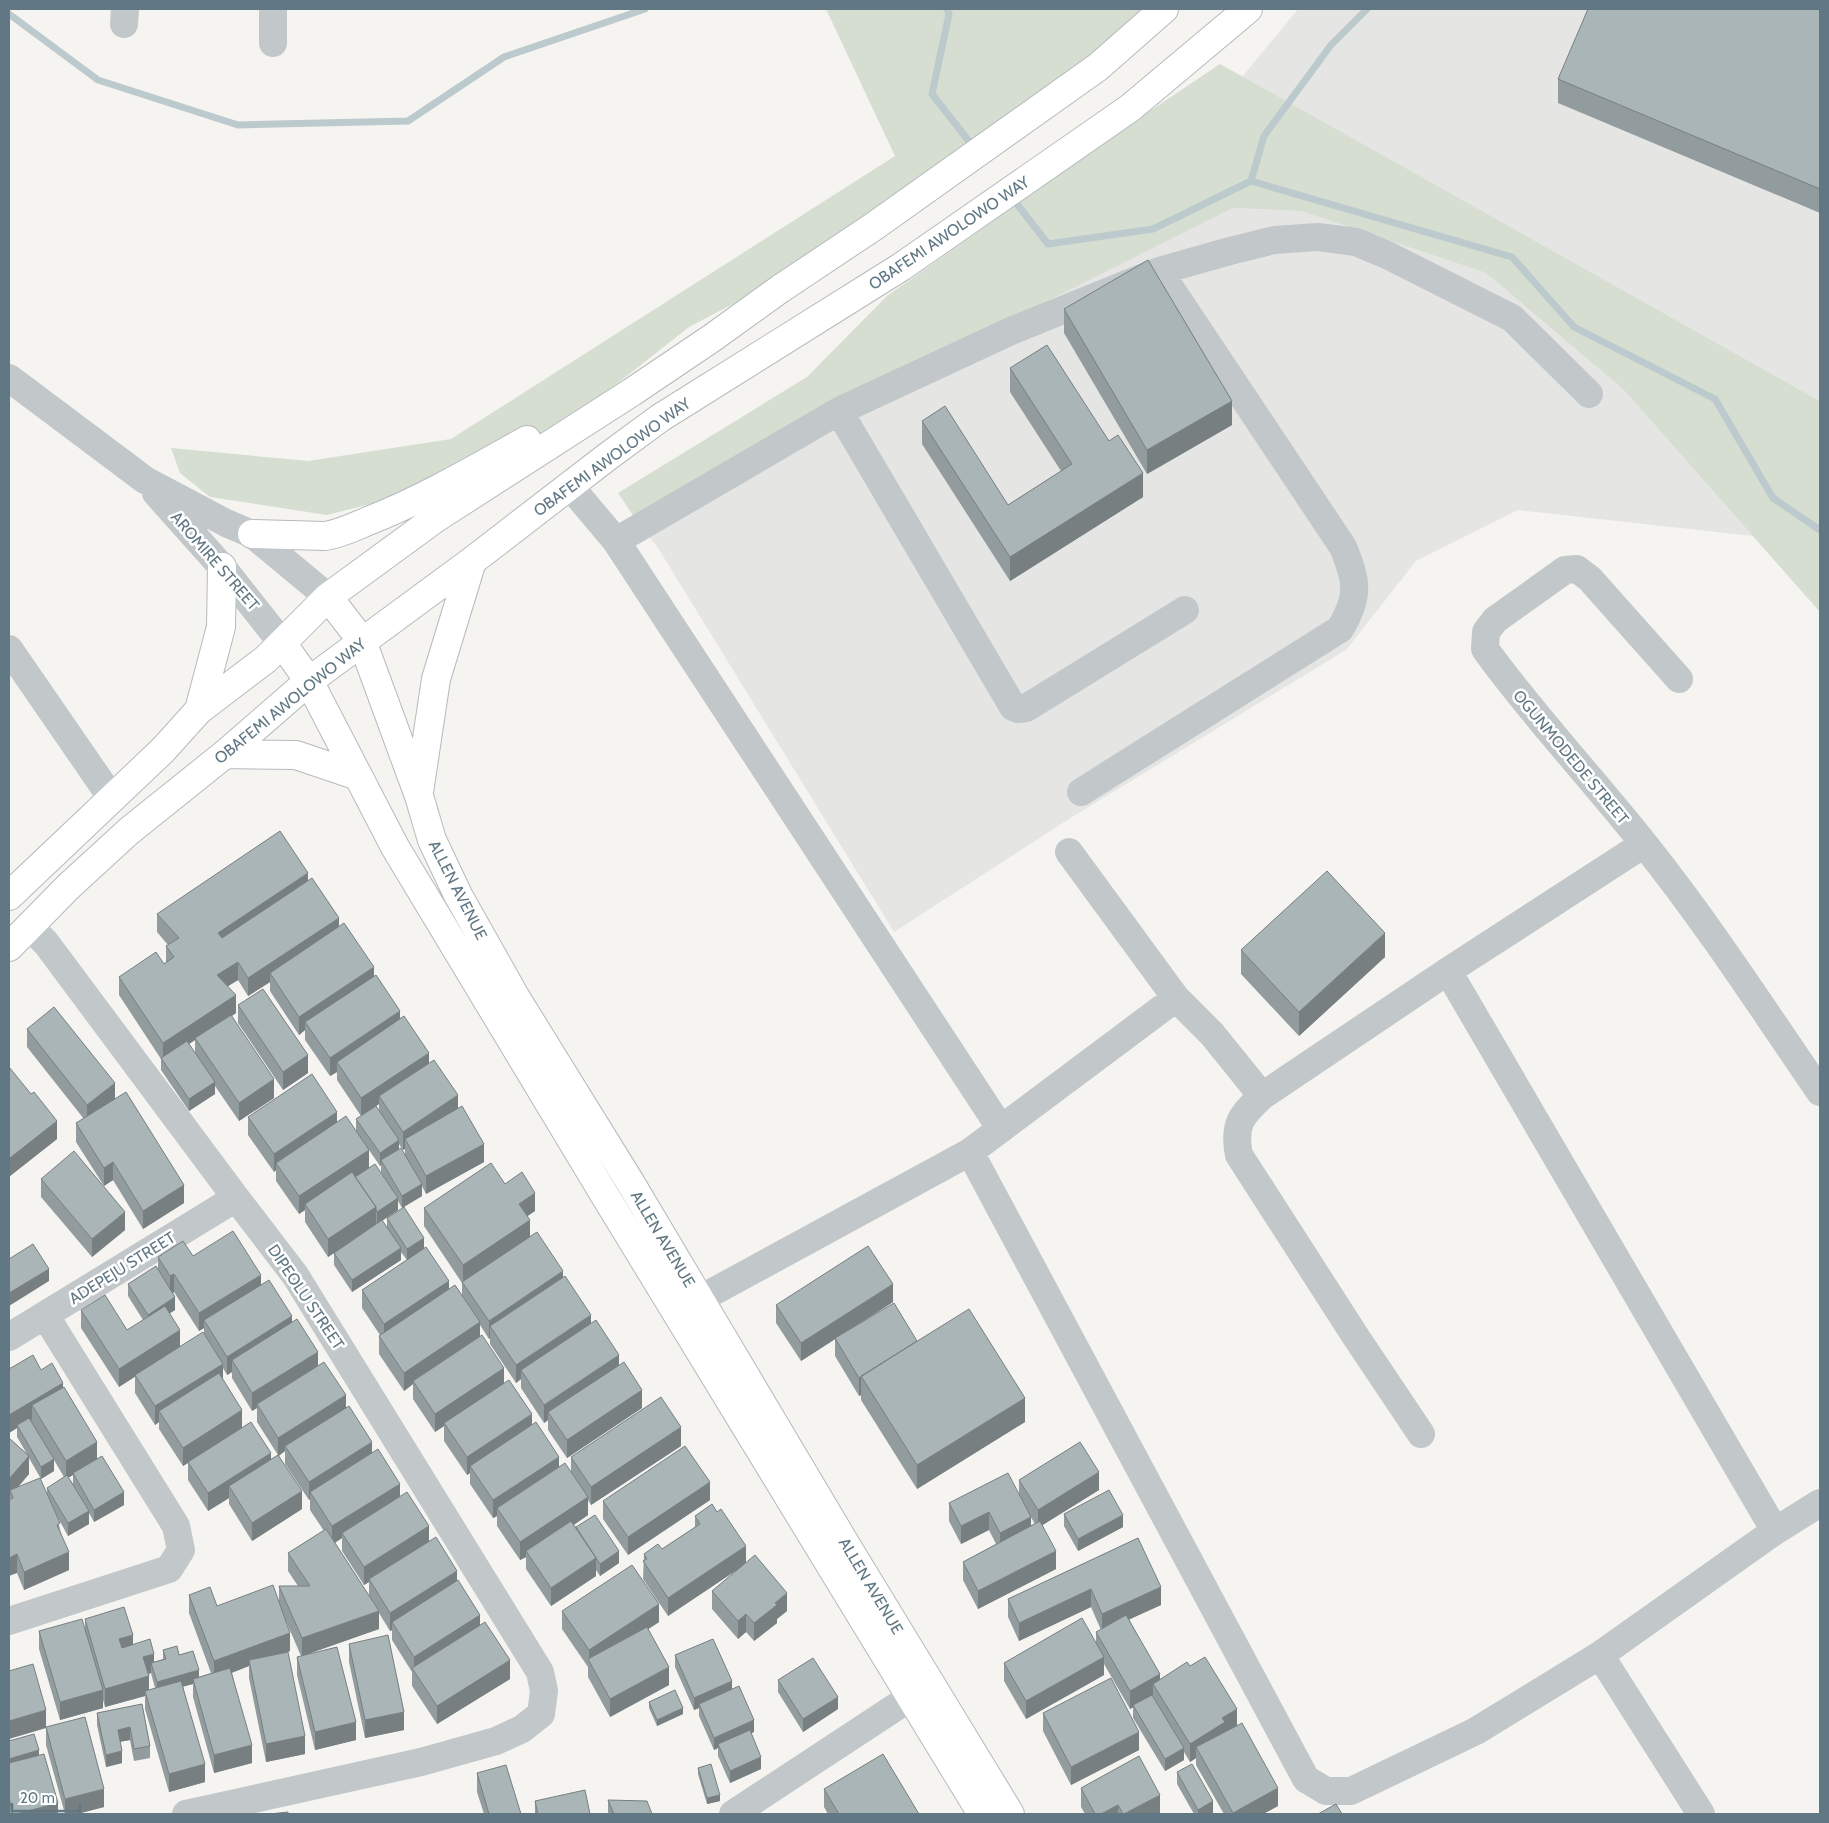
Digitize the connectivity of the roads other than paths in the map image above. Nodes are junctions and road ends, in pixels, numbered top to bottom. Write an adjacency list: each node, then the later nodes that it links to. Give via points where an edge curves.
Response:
1 (273, 9): 4 (street)
2 (1164, 9): 6 (main road, via 1098,67)
3 (1248, 9): 11 (main road, OBAFEMI AWOLOWO WAY, via 1130,108 901,267 660,418)
4 (273, 44)
5 (1159, 271): 8 (street, via 1274,240 1318,237 1356,242 1512,318); 9 (street, via 1011,331); 26 (street, via 1343,547 1353,570 1355,590 1350,612 1340,629)
6 (712, 338): 12 (main road, via 440,488 383,515 335,535); 16 (main road, via 436,518)
7 (9, 378): 10 (street, AROMIRE STREET)
8 (1589, 394)
9 (839, 412): 13 (street); 17 (street, via 1013,707 1026,708)
10 (145, 480): 12 (street, AROMIRE STREET); 15 (street, AROMIRE STREET)
11 (570, 485): 13 (street); 14 (main road, OBAFEMI AWOLOWO WAY)
12 (252, 534): 16 (street, AROMIRE STREET)
13 (616, 541): 38 (street)
14 (472, 561): 18 (main road, OBAFEMI AWOLOWO WAY); 27 (main road, via 436,679)
15 (222, 567): 19 (street, AROMIRE STREET); 23 (main road, via 221,627)
16 (328, 597): 18 (main road, ALLEN AVENUE); 19 (main road)
17 (1185, 610)
18 (362, 642): 22 (main road, OBAFEMI AWOLOWO WAY); 27 (main road, ALLEN AVENUE)
19 (282, 643): 22 (main road, ALLEN AVENUE); 23 (main road)
20 (9, 649): 28 (street)
21 (1679, 678): 29 (street, OGUNMODEDE STREET, via 1590,579 1577,569 1565,570 1496,620 1486,632 1485,649 1506,679)
22 (309, 681): 24 (main road, OBAFEMI AWOLOWO WAY); 25 (main road, ALLEN AVENUE)
23 (199, 710): 28 (main road)
24 (226, 754): 25 (main road, via 296,755); 32 (main road, OBAFEMI AWOLOWO WAY, via 129,831)
25 (358, 776): 49 (main road, ALLEN AVENUE, via 395,847 483,994)
26 (1081, 792)
27 (419, 796): 41 (main road, ALLEN AVENUE, via 432,840 458,895 516,998)
28 (111, 797): 31 (main road)
29 (1644, 844): 34 (street); 36 (street, OGUNMODEDE STREET, via 1690,904)
30 (1068, 852): 35 (street)
31 (9, 896)
32 (30, 927): 33 (main road, OBAFEMI AWOLOWO WAY); 40 (street, DIPEOLU STREET, via 46,943)
33 (9, 948)
34 (1448, 971): 37 (street); 46 (street)
35 (1176, 998): 37 (street, via 1212,1034); 38 (street)
36 (1820, 1092)
37 (1262, 1096): 44 (street, via 1240,1122 1236,1139 1239,1155)
38 (1001, 1129): 39 (street)
39 (970, 1152): 41 (street); 48 (street, via 1306,1779 1326,1791 1351,1791 1476,1731)
40 (236, 1198): 42 (street, ADEPEJU STREET); 50 (street, DIPEOLU STREET, via 295,1274 540,1672 544,1691 541,1714 522,1729 496,1741 421,1762)
41 (700, 1299): 53 (main road, ALLEN AVENUE)
42 (45, 1315): 43 (street, ADEPEJU STREET); 47 (street, via 176,1526 181,1550 169,1569)
43 (9, 1337)
44 (1421, 1434)
45 (1820, 1503): 46 (street)
46 (1776, 1531): 48 (street)
47 (9, 1621)
48 (1600, 1655): 54 (street)
49 (911, 1697): 51 (street); 52 (main road, ALLEN AVENUE)
50 (186, 1814)
51 (733, 1814)
52 (982, 1814)
53 (1010, 1814)
54 (1701, 1814)

